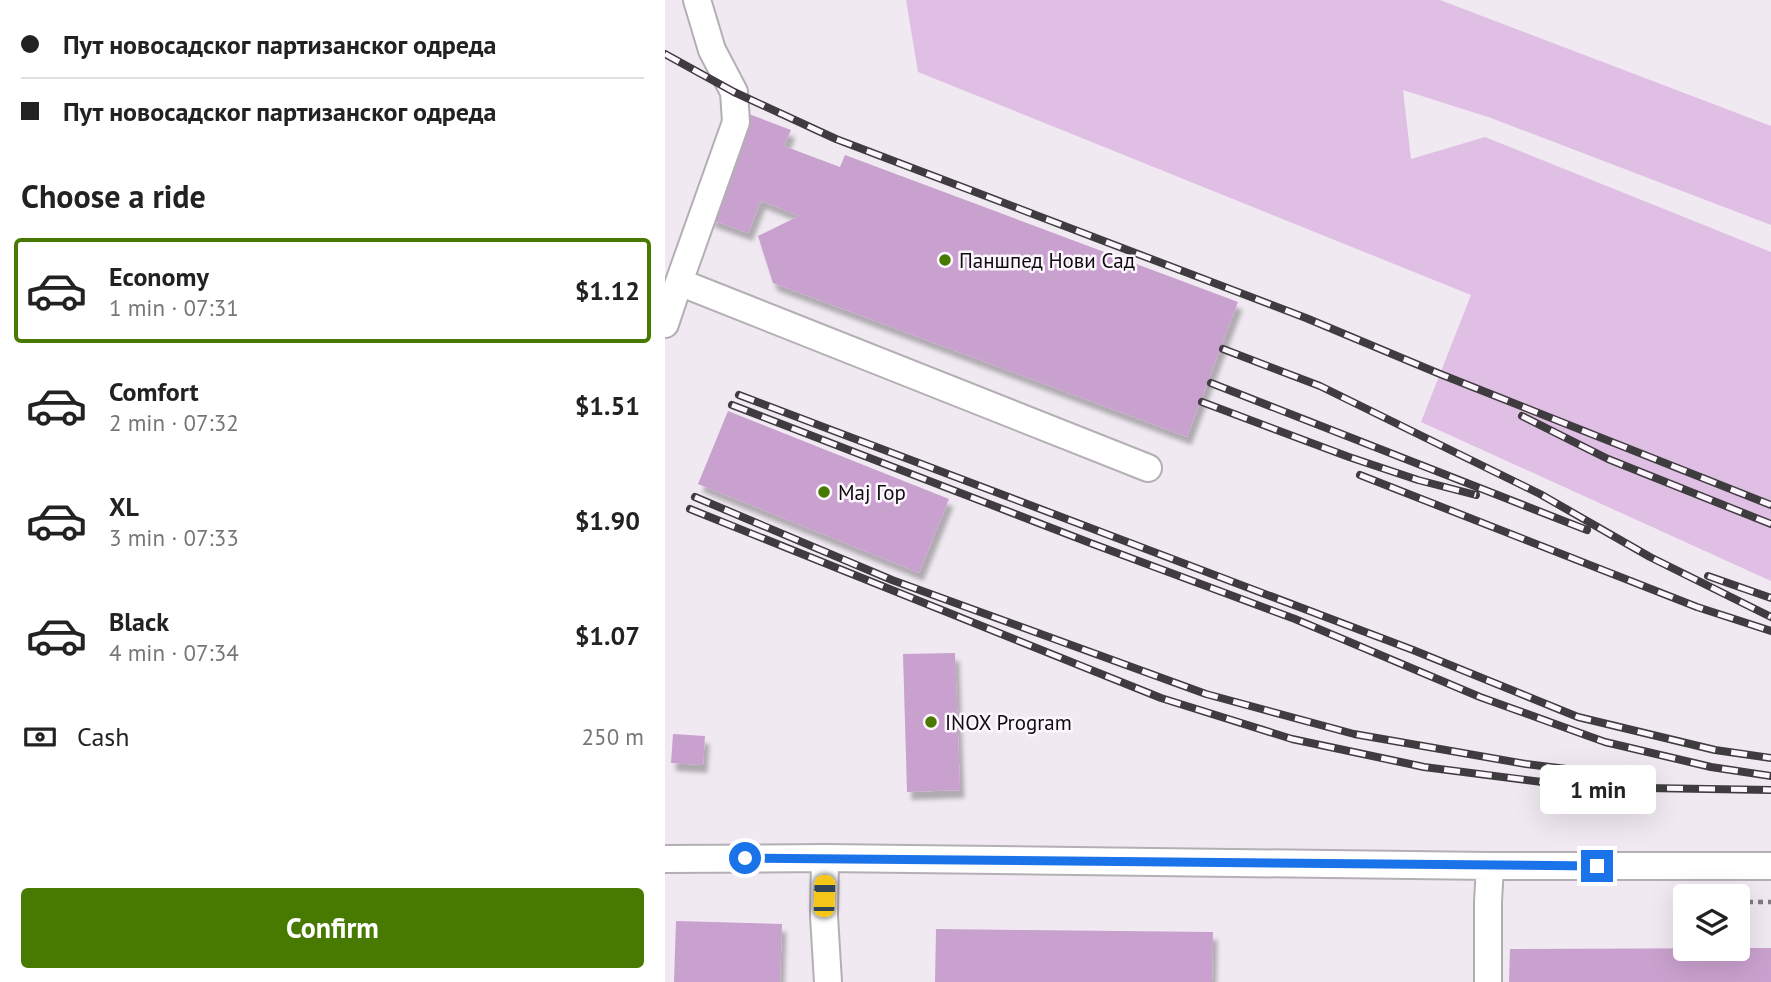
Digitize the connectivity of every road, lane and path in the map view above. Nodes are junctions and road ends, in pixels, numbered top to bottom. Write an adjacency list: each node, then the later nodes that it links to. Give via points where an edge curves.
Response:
1 (697, 0): 2 (street, via 712,50 734,92 736,122)
2 (680, 282): 3 (street); 4 (street)
3 (665, 324)
4 (1147, 468)
5 (825, 858): 6 (street); 7 (street); 11 (street)
6 (665, 859)
7 (1490, 866): 8 (street); 12 (street)
8 (1771, 866)
9 (1750, 902): 10 (path)
10 (1771, 902)
11 (828, 982)
12 (1488, 982)

